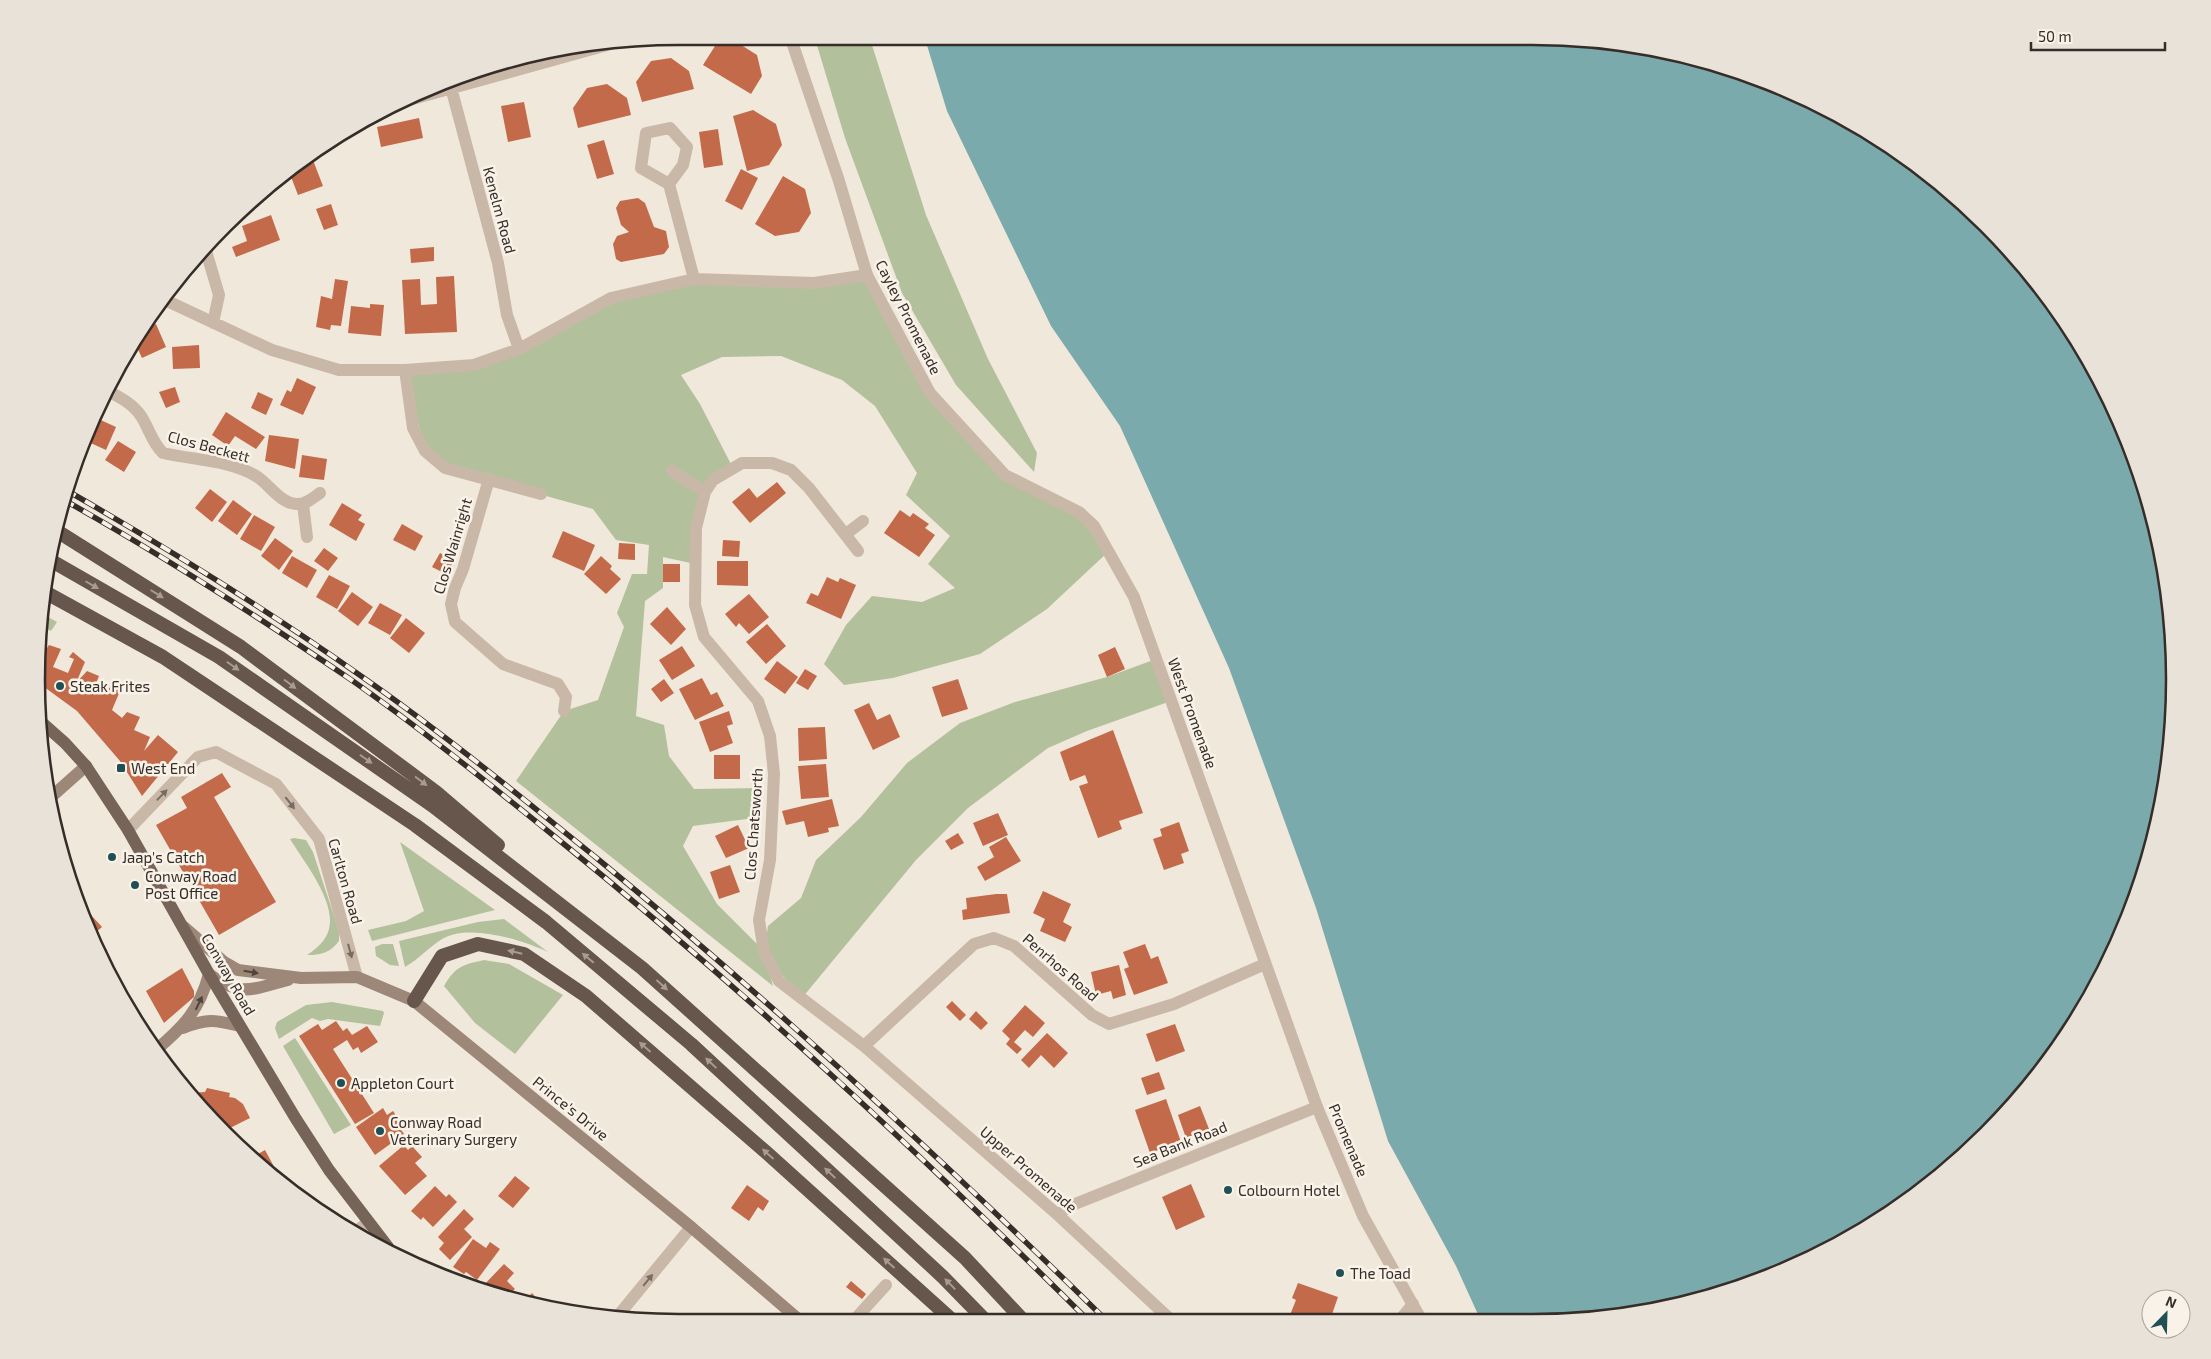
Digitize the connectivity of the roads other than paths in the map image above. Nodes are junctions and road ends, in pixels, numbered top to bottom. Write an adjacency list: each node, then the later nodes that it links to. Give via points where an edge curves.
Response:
1 (793, 45): 7 (street, Cayley Promenade)
2 (566, 55): 3 (street)
3 (489, 75)
4 (451, 88): 11 (street, Kenelm Road, via 498,263 507,315)
5 (669, 184): 5 (street, via 641,168 646,133 670,128 687,147 683,165); 8 (street)
6 (207, 255): 10 (street, via 220,296)
7 (867, 275): 8 (street, via 814,283); 19 (street, Cayley Promenade, via 930,393 1004,475 1028,489)
8 (694, 279): 11 (street, via 611,298)
9 (170, 302): 10 (street)
10 (212, 323): 12 (street, via 272,350 339,370)
11 (519, 349): 12 (street, via 474,365)
12 (406, 370): 15 (street, via 413,428 425,451 445,468)
13 (113, 394): 20 (street, Clos Beckett, via 128,402 141,416 164,453 233,466 257,476 282,498)
14 (672, 471): 16 (street)
15 (489, 478): 18 (street); 28 (street, Clos Wainright, via 451,604 455,622 503,664 558,684 566,697)
16 (705, 492): 23 (street, via 713,480 742,463 772,463 791,470); 43 (street, Clos Chatsworth, via 696,528 695,605 704,637 758,701 770,736 774,774 770,860 759,920 764,952 779,981)
17 (320, 493): 20 (street)
18 (540, 494)
19 (1053, 497): 34 (street, West Promenade, via 1079,512 1094,526 1134,597)
20 (303, 504): 24 (street)
21 (863, 521): 23 (street)
22 (62, 534): 35 (highway, one-way to 35, via 241,647 436,792)
23 (846, 534): 25 (street)
24 (306, 537)
25 (858, 551)
26 (56, 563): 35 (highway, one-way to 35, via 219,657 434,806)
27 (50, 595): 56 (highway, one-way to 27, via 691,1044 546,922 415,825 179,668)
28 (564, 711)
29 (47, 727): 30 (main road, Conway Road)
30 (86, 766): 31 (main road); 32 (main road, Conway Road)
31 (55, 793)
32 (128, 830): 33 (main road, Conway Road); 38 (street, Carlton Road, one-way to 38, via 198,757 216,752 276,784 318,839)
33 (183, 926): 36 (main road, Conway Road); 37 (main road, Prince's Drive, one-way to 37, via 238,970)
34 (1264, 964): 43 (street, Penrhos Road, via 1174,1004 1109,1024 1092,1016 1014,946 994,938 974,944); 44 (street, Promenade)
35 (642, 968): 57 (highway, one-way to 57, via 964,1258)
36 (209, 974): 37 (main road, Prince's Drive, via 227,987 244,990); 40 (main road, Conway Road); 41 (main road, one-way to 36, via 198,1006)
37 (300, 978): 38 (main road, Prince's Drive)
38 (357, 978): 39 (main road, Prince's Drive)
39 (414, 1001): 47 (main road, Prince's Drive); 55 (highway, one-way to 39, via 586,996 524,954 478,944 442,956)
40 (240, 1026): 41 (main road, via 202,1020); 46 (main road, Conway Road, via 329,1170)
41 (181, 1029): 42 (main road)
42 (161, 1045)
43 (864, 1046): 45 (street, Upper Promenade)
44 (1317, 1107): 45 (street, Sea Bank Road, via 1070,1206); 51 (street, Promenade, via 1363,1216)
45 (1058, 1215): 58 (street, Upper Promenade)
46 (368, 1222): 48 (street); 49 (main road, Conway Road)
47 (691, 1227): 52 (street, one-way to 47); 53 (main road, Prince's Drive)
48 (360, 1228)
49 (381, 1240)
50 (886, 1286): 54 (street)
51 (1413, 1304): 59 (street); 60 (street, Promenade)
52 (622, 1311)
53 (791, 1314)
54 (860, 1314)
55 (945, 1314)
56 (979, 1314)
57 (1017, 1314)
58 (1165, 1314)
59 (1405, 1314)
60 (1418, 1314)

